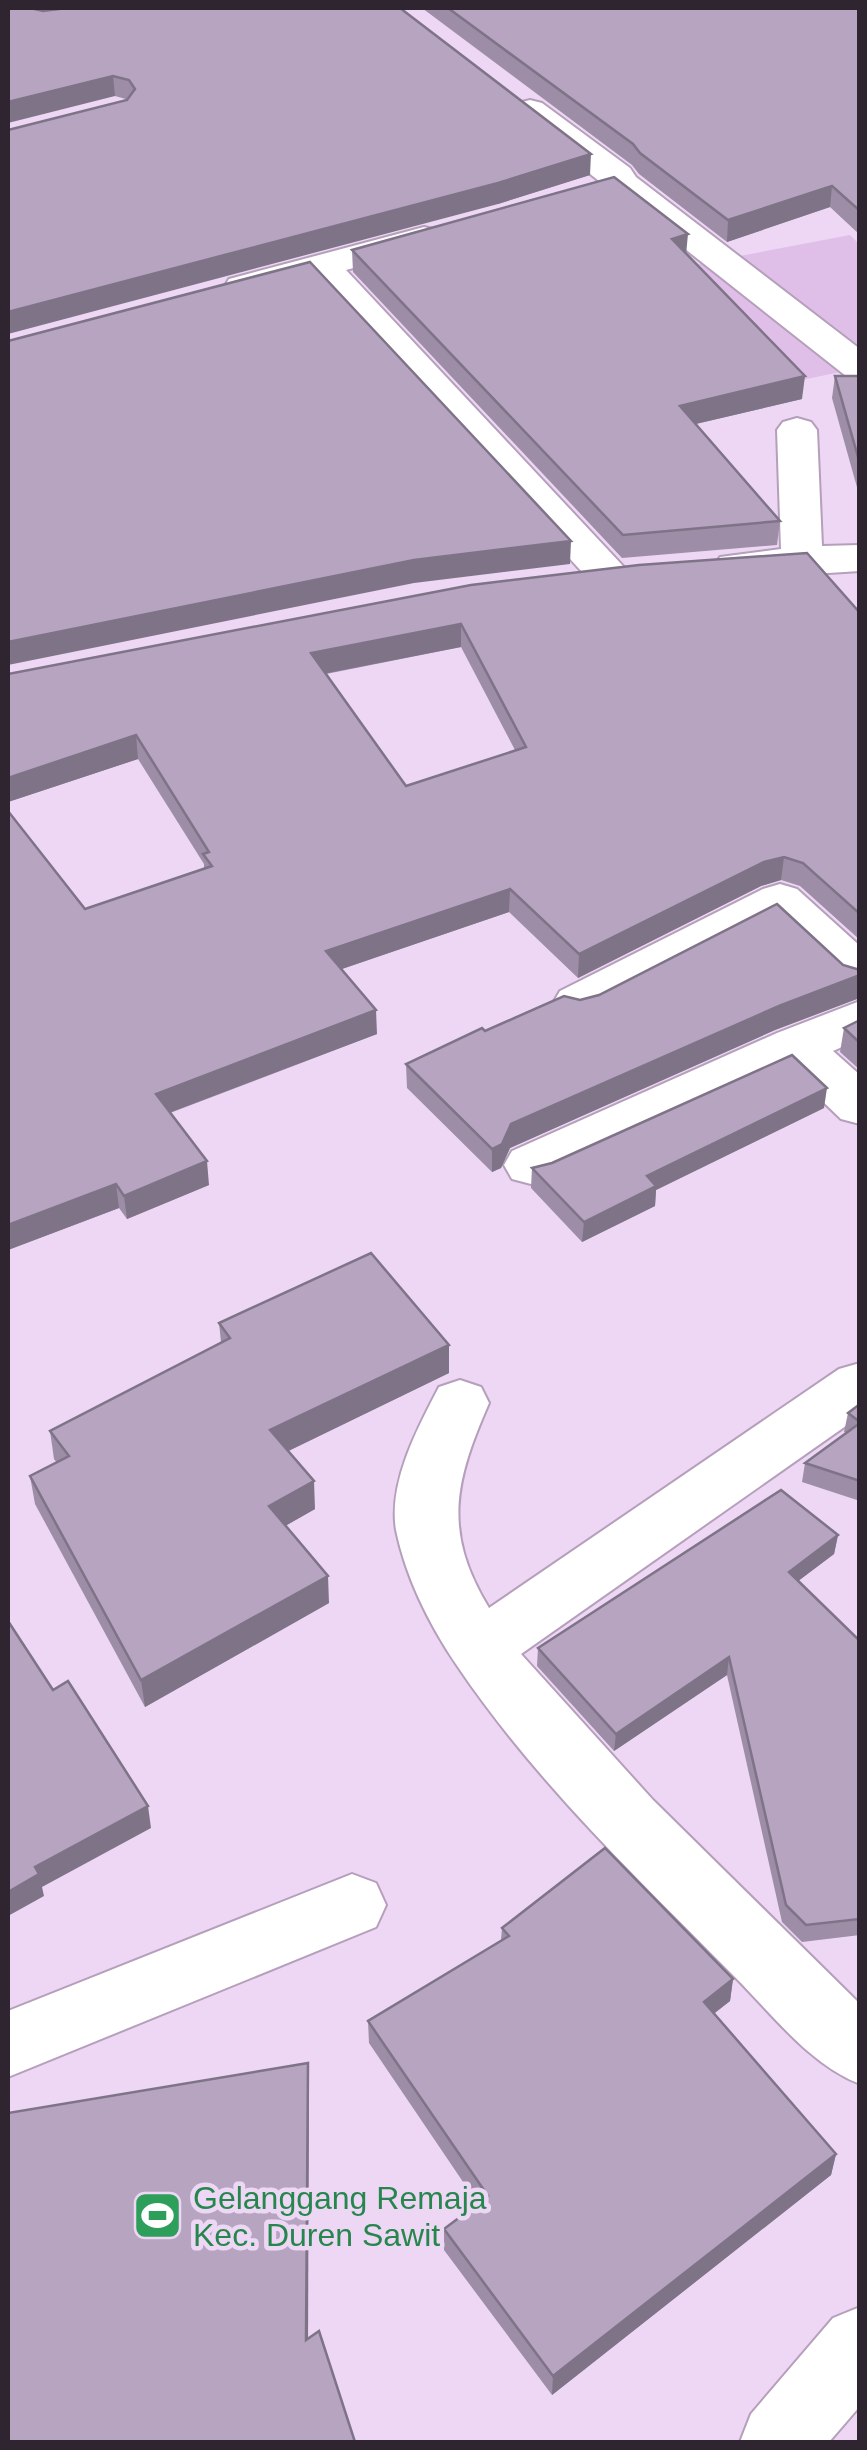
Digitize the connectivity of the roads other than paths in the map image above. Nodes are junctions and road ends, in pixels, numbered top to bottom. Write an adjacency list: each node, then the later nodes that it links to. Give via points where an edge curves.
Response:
1 (499, 86): 2 (street)
2 (619, 181): 3 (street); 7 (street)
3 (578, 196)
4 (459, 229): 5 (street)
5 (318, 267): 6 (street); 12 (street)
6 (208, 296)
7 (860, 368)
8 (798, 430): 9 (street)
9 (802, 558): 10 (street); 11 (street)
10 (860, 558)
11 (701, 569)
12 (608, 576)
13 (860, 974): 14 (street, via 780,900)
14 (578, 1003)
15 (860, 1018): 16 (street)
16 (795, 1045): 17 (street); 18 (street)
17 (860, 1106)
18 (531, 1165)
19 (860, 1385): 21 (street)
20 (460, 1403): 21 (street, via 436,1456 425,1522 439,1578)
21 (481, 1648): 24 (street, via 550,1736 752,1952)
22 (352, 1904): 23 (street)
23 (8, 2044)
24 (860, 2051)
25 (860, 2345): 26 (street)
26 (779, 2442)

